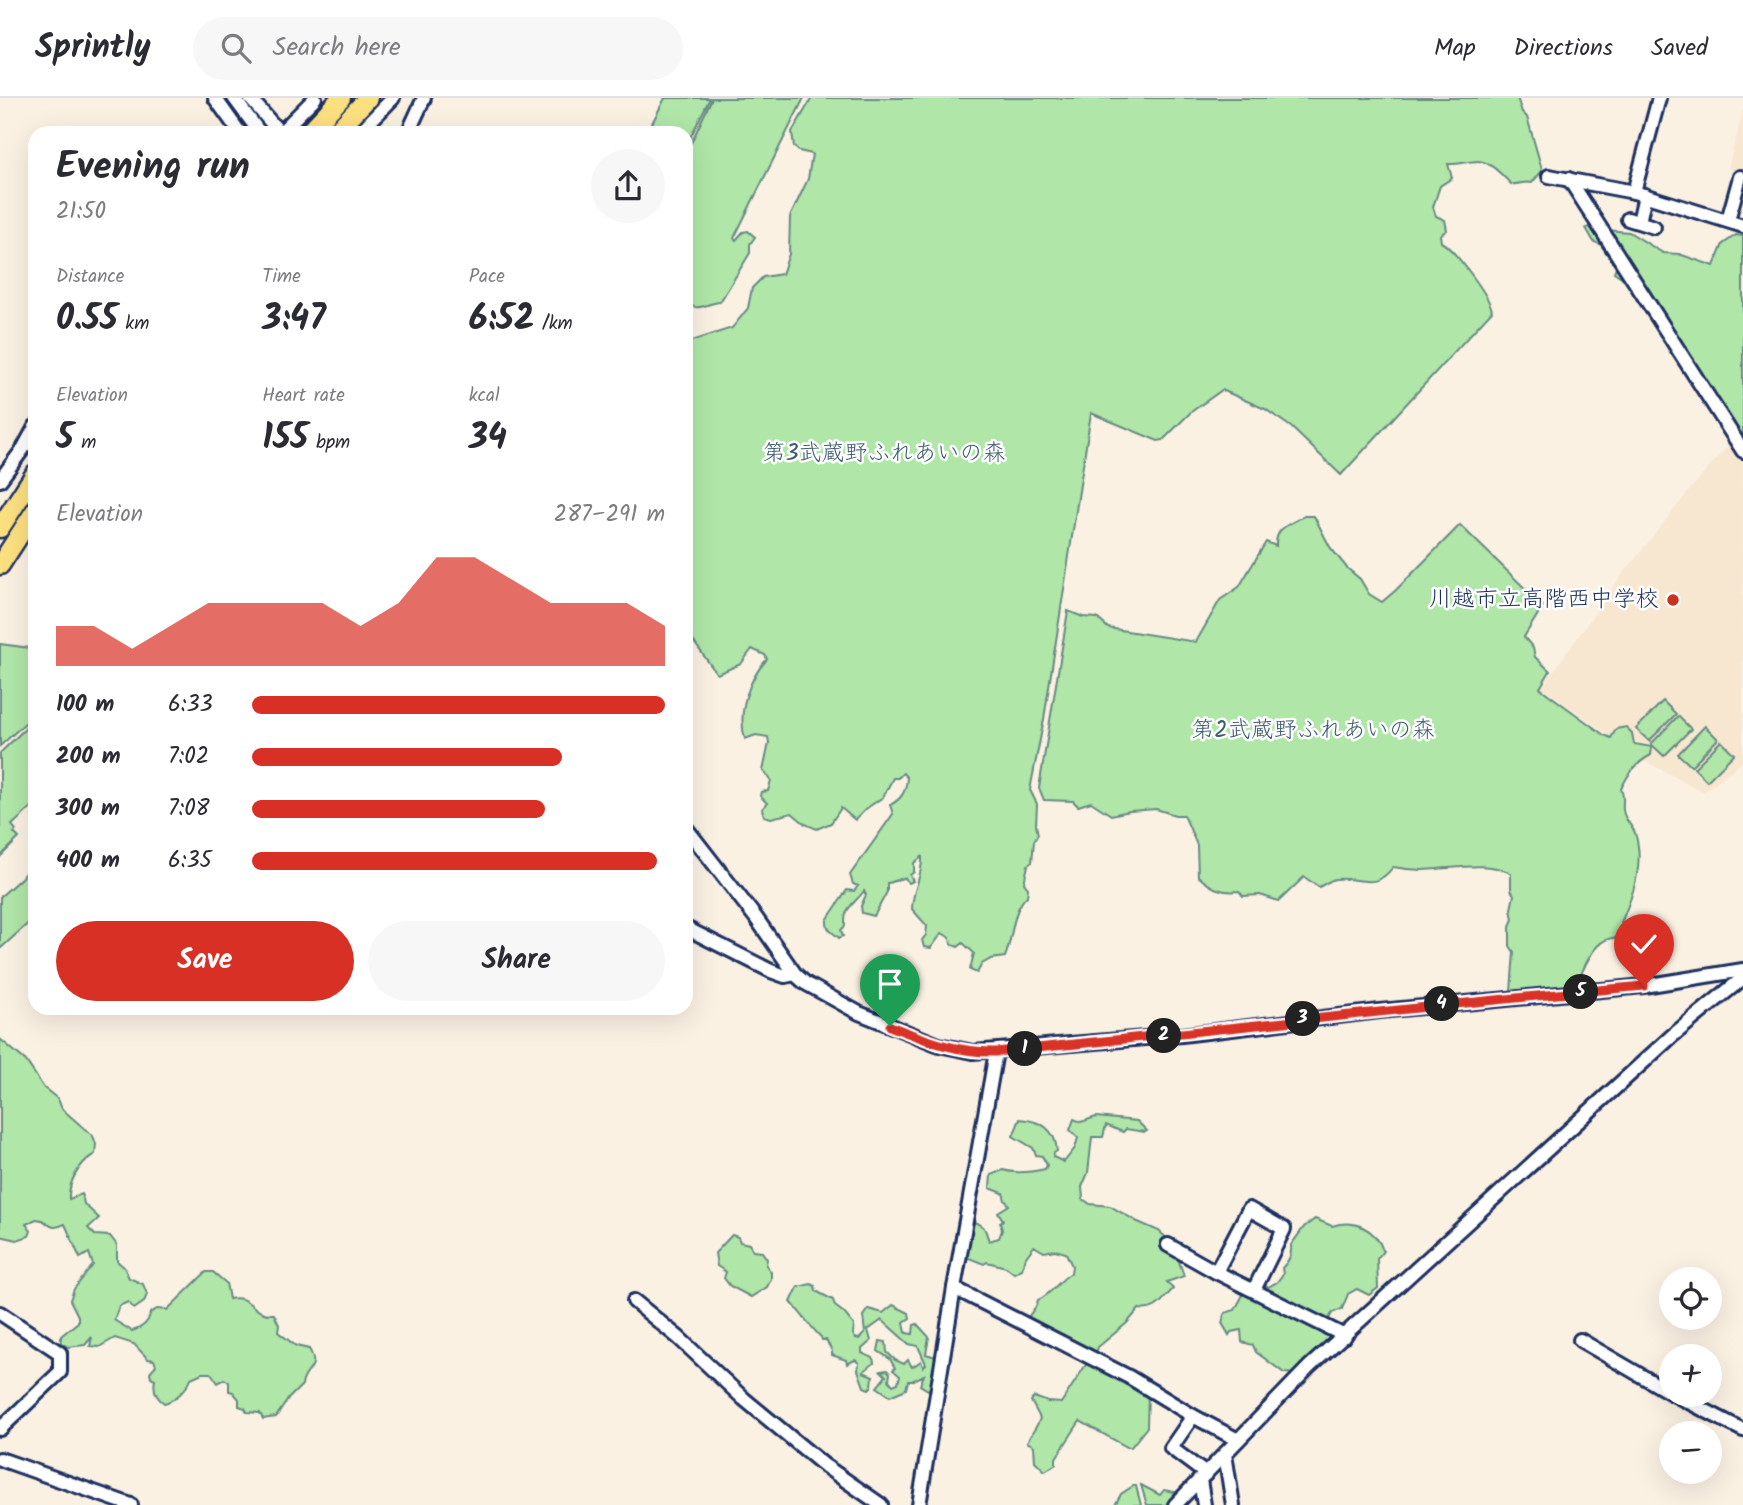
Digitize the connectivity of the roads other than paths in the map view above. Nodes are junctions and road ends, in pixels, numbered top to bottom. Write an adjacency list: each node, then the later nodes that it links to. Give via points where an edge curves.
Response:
1 (215, 98): 10 (street)
2 (233, 98): 11 (street)
3 (250, 98): 12 (street)
4 (315, 98): 13 (street)
5 (341, 98): 14 (highway)
6 (368, 98): 15 (highway)
7 (393, 98): 16 (street)
8 (424, 98): 17 (street)
9 (1659, 98): 21 (street)
10 (235, 126)
11 (255, 126)
12 (274, 126)
13 (287, 126)
14 (315, 126)
15 (342, 126)
16 (366, 126)
17 (411, 126)
18 (1549, 176): 20 (street)
19 (1740, 177): 22 (street)
20 (1569, 180): 21 (street); 26 (street)
21 (1640, 193): 22 (street); 24 (street, via 1633,221)
22 (1728, 220): 23 (street)
23 (1743, 226)
24 (1654, 227)
25 (28, 440): 27 (street)
26 (1743, 451)
27 (0, 480)
28 (28, 485): 30 (highway)
29 (28, 522): 31 (highway)
30 (0, 527)
31 (0, 565)
32 (693, 837): 35 (street)
33 (693, 932): 35 (street, via 771,971)
34 (1743, 970): 37 (street, via 1644,986)
35 (795, 974): 37 (street, via 859,1013 939,1045)
36 (1743, 978): 44 (street, via 1661,1046)
37 (996, 1052): 40 (street)
38 (1168, 1245): 39 (street)
39 (1216, 1272): 41 (street); 41 (street, via 1249,1209 1284,1229)
40 (954, 1288): 48 (street, via 1129,1377); 57 (street)
41 (1254, 1290): 44 (street)
42 (634, 1301): 56 (street, via 744,1399)
43 (0, 1313): 49 (street, via 60,1353 60,1372)
44 (1345, 1336): 51 (street)
45 (1580, 1340): 46 (street)
46 (1659, 1386)
47 (1698, 1407): 50 (street)
48 (1193, 1416): 51 (street); 54 (street, via 1171,1448)
49 (0, 1429)
50 (1743, 1430)
51 (1238, 1440): 52 (street)
52 (1226, 1454): 54 (street); 60 (street)
53 (0, 1459): 55 (street)
54 (1203, 1477): 58 (street); 59 (street)
55 (131, 1505)
56 (881, 1505)
57 (919, 1505)
58 (1175, 1505)
59 (1204, 1505)
60 (1233, 1505)

